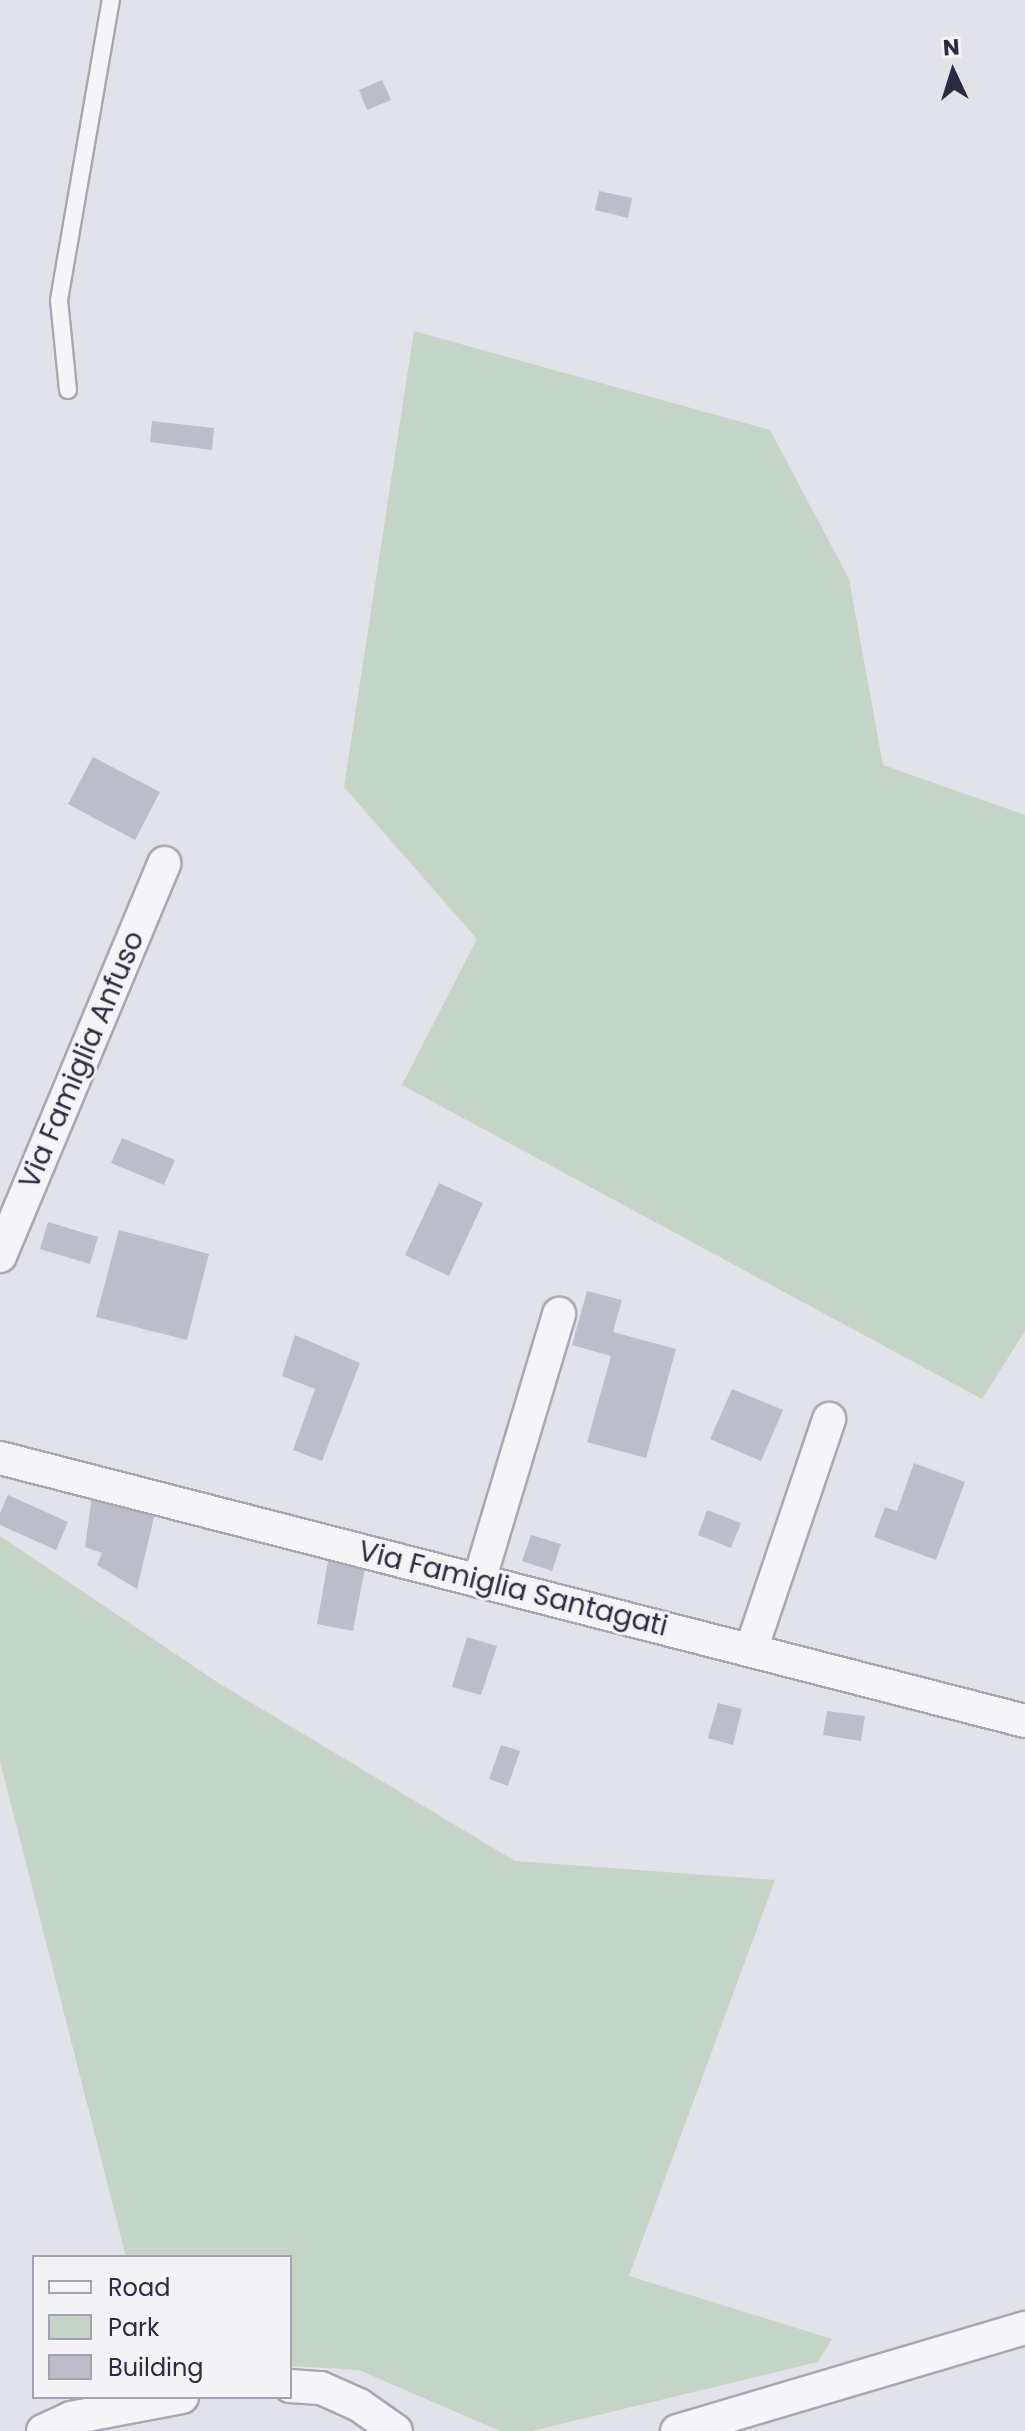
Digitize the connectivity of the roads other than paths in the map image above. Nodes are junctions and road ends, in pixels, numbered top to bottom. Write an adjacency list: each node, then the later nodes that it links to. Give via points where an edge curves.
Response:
1 (111, 0): 2 (lane, via 59,300)
2 (68, 390)
3 (164, 863): 4 (street, Via Famiglia Anfuso)
4 (0, 1256)
5 (559, 1314): 8 (street)
6 (829, 1419): 9 (street)
7 (0, 1458): 8 (street, Via Famiglia Santagati)
8 (479, 1581): 9 (street, Via Famiglia Santagati)
9 (751, 1650): 10 (street, Via Famiglia Santagati)
10 (1025, 1721)
11 (1025, 2328): 16 (street)
12 (292, 2386): 15 (street, via 321,2388 359,2405)
13 (171, 2399): 14 (street, via 71,2418)
14 (43, 2431)
15 (396, 2431)
16 (677, 2431)

